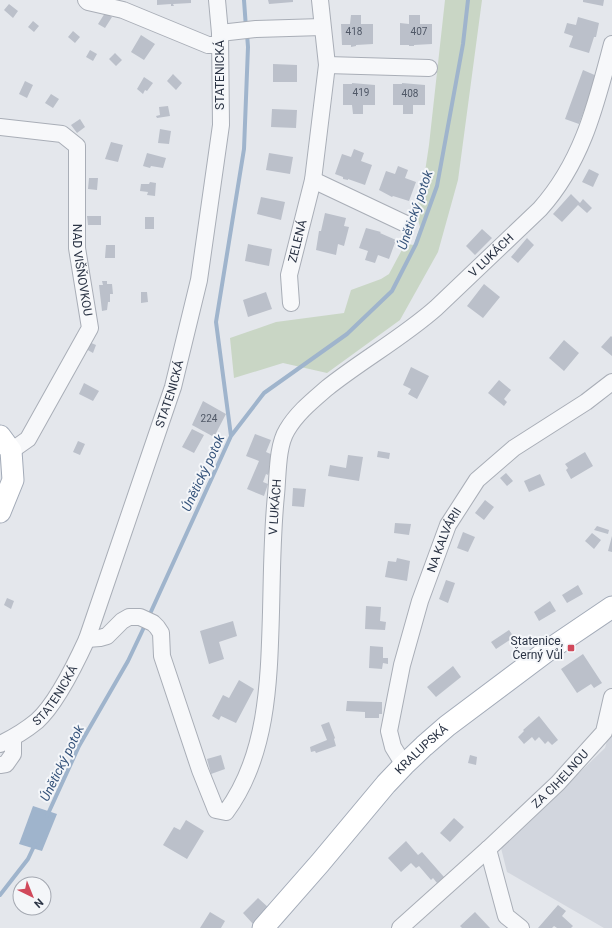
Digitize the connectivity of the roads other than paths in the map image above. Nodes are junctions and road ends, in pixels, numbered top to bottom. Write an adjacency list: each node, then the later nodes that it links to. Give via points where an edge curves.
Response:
1 (86, 0): 5 (street, via 123,10 208,44)
2 (217, 0): 5 (street, STATENICKÁ)
3 (320, 0): 4 (street, ZELENÁ)
4 (322, 28): 5 (street, via 249,30); 7 (street, ZELENÁ)
5 (220, 39): 17 (street, STATENICKÁ, via 221,125 199,280 173,387)
6 (612, 44): 17 (street, V LUKÁCH, via 589,127 553,195 436,308 335,382 303,409 286,431 282,443 274,513 270,661 264,714 250,768 242,787 226,812 216,810 200,770 162,656 161,633 157,627 140,617 129,617 108,636)
7 (327, 65): 8 (street); 10 (street, ZELENÁ)
8 (429, 68)
9 (0, 127): 14 (street, NAD VIŠŇOVKOU, via 62,134 77,146 77,248 90,328 28,439)
10 (313, 180): 11 (street); 12 (street, ZELENÁ, via 289,275)
11 (406, 224)
12 (291, 303)
13 (612, 382): 21 (street, NA KALVÁRII, via 586,402 514,448 482,475 448,525 420,601 402,665 389,731 393,747)
14 (6, 444): 15 (main road, via 13,480)
15 (0, 512)
16 (612, 607): 21 (main road, KRALUPSKÁ, via 547,651 447,726)
17 (87, 639): 19 (street, STATENICKÁ, via 68,677 47,710 37,721)
18 (612, 697): 22 (street, ZA CIHELNOU, via 604,732 558,783)
19 (7, 741): 20 (street, via 13,754 6,764)
20 (0, 765)
21 (404, 765): 23 (main road, KRALUPSKÁ)
22 (488, 849): 24 (street, ZA CIHELNOU); 25 (street, via 506,916)
23 (262, 928)
24 (400, 928)
25 (521, 928)

